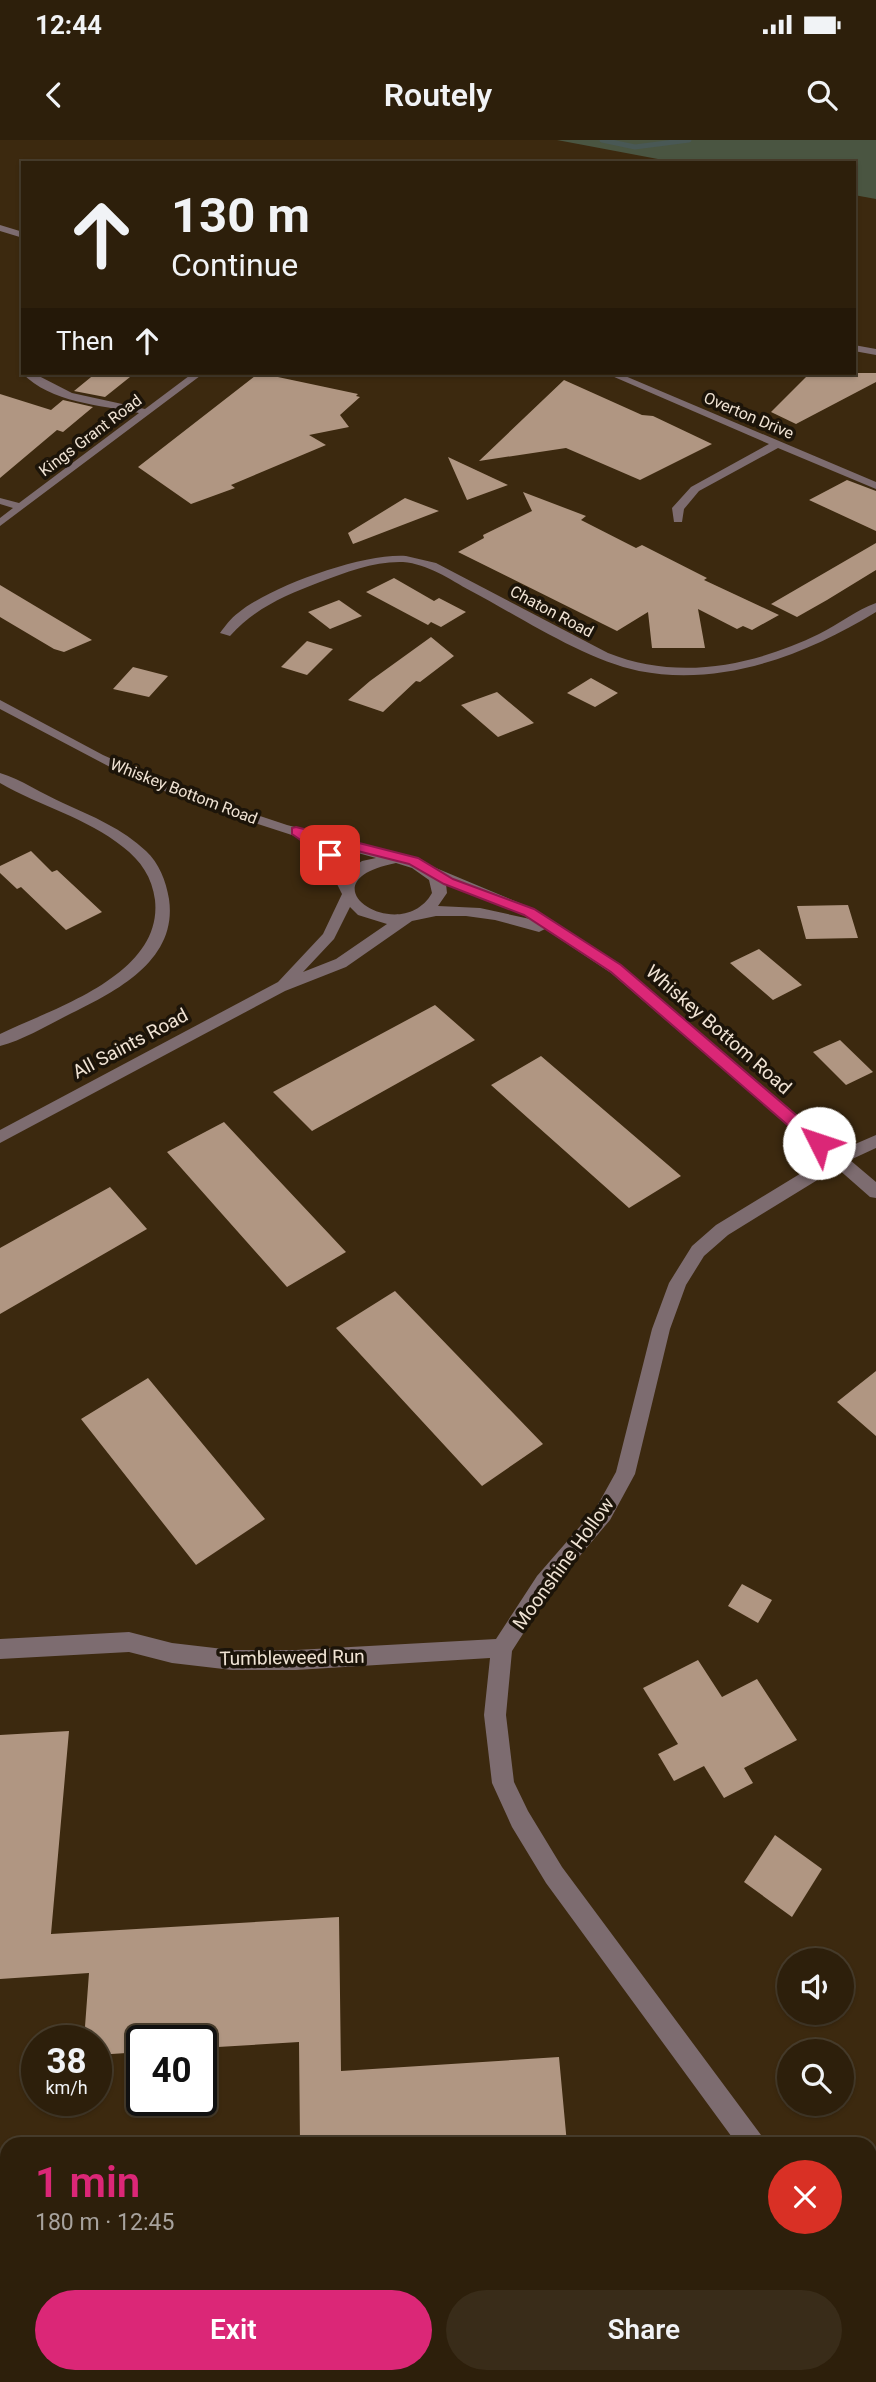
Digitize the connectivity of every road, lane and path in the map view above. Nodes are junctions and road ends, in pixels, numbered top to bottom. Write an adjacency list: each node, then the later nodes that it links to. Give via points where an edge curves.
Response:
1 (0, 228): 2 (street)
2 (21, 234)
3 (856, 348): 4 (street)
4 (876, 352)
5 (30, 375): 8 (street, via 56,390)
6 (196, 375): 8 (street, Kings Grant Road)
7 (615, 375): 9 (street, Overton Drive)
8 (147, 412): 12 (street, Kings Grant Road)
9 (777, 444): 10 (street, Overton Drive); 13 (street, via 695,489 678,508)
10 (876, 486)
11 (0, 501): 12 (street)
12 (21, 506): 14 (street, Kings Grant Road)
13 (678, 520)
14 (0, 523)
15 (876, 607): 16 (street, Chaton Road)
16 (863, 616): 17 (street); 18 (street, Chaton Road, via 799,646 726,668 668,671 638,667 594,651 432,565 389,559 277,597 241,616)
17 (876, 622)
18 (226, 634)
19 (0, 704): 21 (street, Whiskey Bottom Road, via 145,779)
20 (0, 777): 28 (street, via 141,854 161,891 163,912 152,948 135,967)
21 (296, 831): 22 (street, Whiskey Bottom Road); 24 (street, Whiskey Bottom Road, via 330,855)
22 (396, 859): 23 (street, via 413,861); 24 (street, via 362,866 351,874)
23 (434, 874): 25 (street, via 438,895); 26 (street, Whiskey Bottom Road, via 529,912)
24 (347, 891): 25 (street, via 359,910 371,916); 27 (street, All Saints Road, via 329,936)
25 (413, 915): 26 (street, Whiskey Bottom Road, via 476,910); 27 (street, All Saints Road, via 341,963)
26 (559, 933): 31 (street, Whiskey Bottom Road, via 616,969)
27 (280, 987): 29 (street, All Saints Road)
28 (0, 1041)
29 (0, 1137)
30 (876, 1140): 31 (street, Moonshine Hollow)
31 (838, 1159): 32 (street, Whiskey Bottom Road); 33 (street, Moonshine Hollow, via 722,1230 698,1251 678,1283 661,1329 625,1474 603,1514 544,1583)
32 (876, 1192)
33 (502, 1647): 34 (street, Tumbleweed Run, via 296,1660 232,1660 129,1642); 35 (street, Moonshine Hollow, via 495,1715 503,1783 520,1819 554,1875)
34 (0, 1649)
35 (747, 2137)

